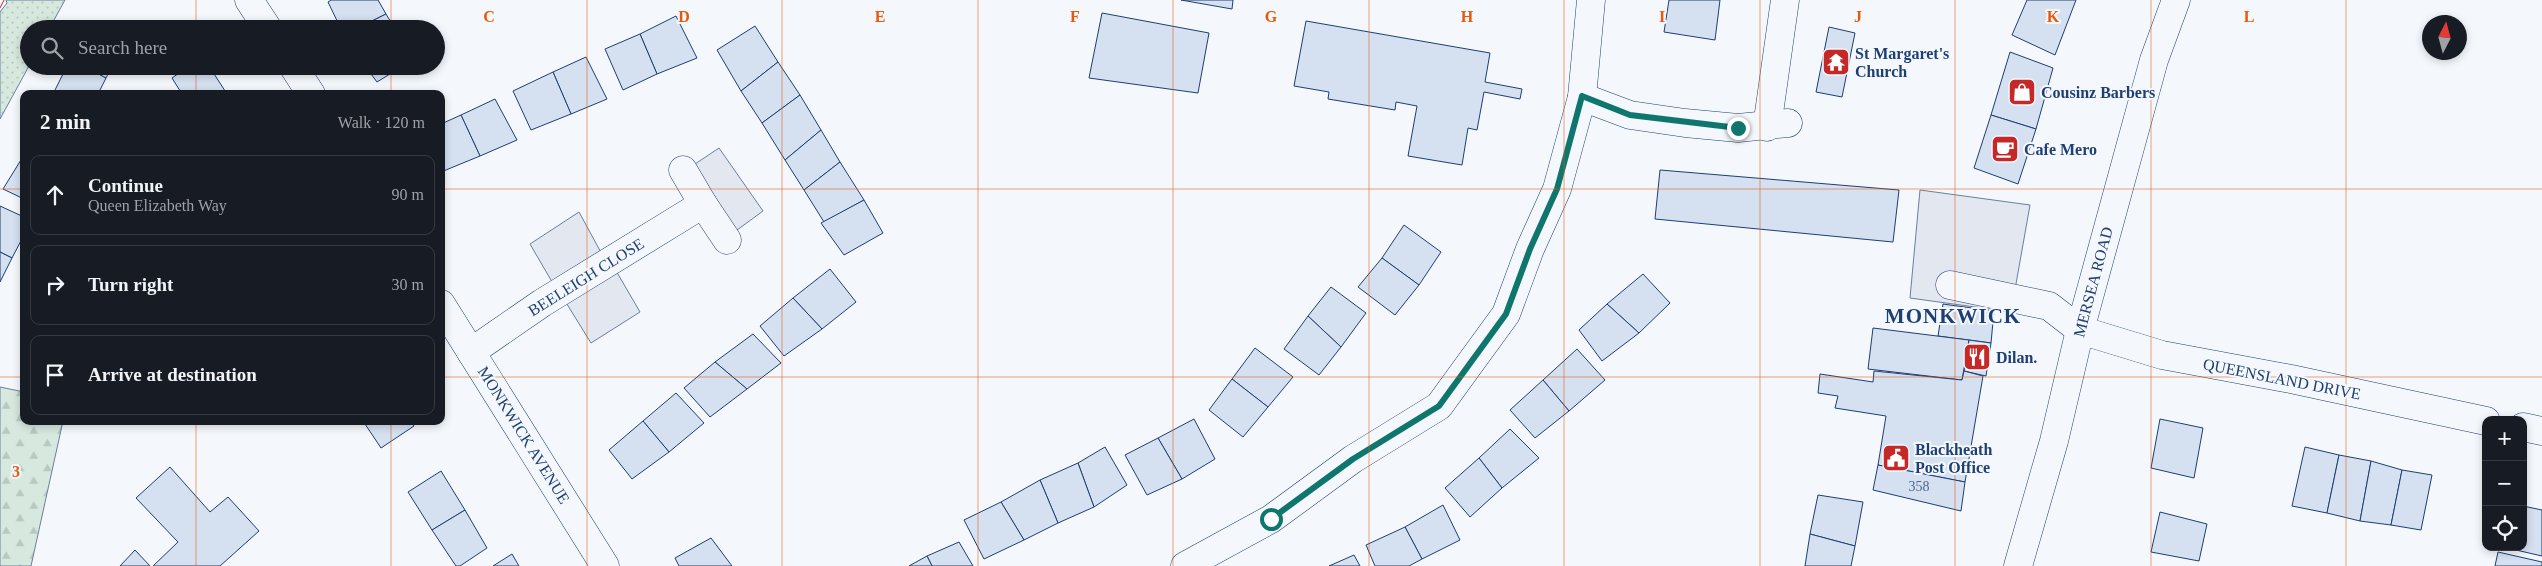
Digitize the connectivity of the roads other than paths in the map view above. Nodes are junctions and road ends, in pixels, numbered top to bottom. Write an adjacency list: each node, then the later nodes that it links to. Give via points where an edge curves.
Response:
1 (248, 0): 5 (street)
2 (1591, 0): 8 (street)
3 (1785, 0): 8 (street, via 1778,125 1738,128 1630,115)
4 (2176, 0): 14 (street, MERSEA ROAD, via 2154,60)
5 (262, 20)
6 (299, 75): 7 (street)
7 (308, 90)
8 (1582, 96): 20 (street, via 1557,189 1506,314 1439,406 1353,459 1271,519)
9 (683, 170): 10 (street)
10 (703, 204): 11 (street); 15 (street, BEELEIGH CLOSE, via 542,303)
11 (727, 240)
12 (1950, 285): 14 (street, via 2049,306)
13 (445, 310): 15 (street, MONKWICK AVENUE)
14 (2080, 330): 16 (street, QUEENSLAND DRIVE, via 2162,355); 21 (street, MERSEA ROAD, via 2054,441)
15 (471, 352): 19 (street, MONKWICK AVENUE)
16 (2482, 420)
17 (2527, 429): 18 (street)
18 (2542, 431)
19 (605, 566)
20 (1185, 566)
21 (2018, 566)

